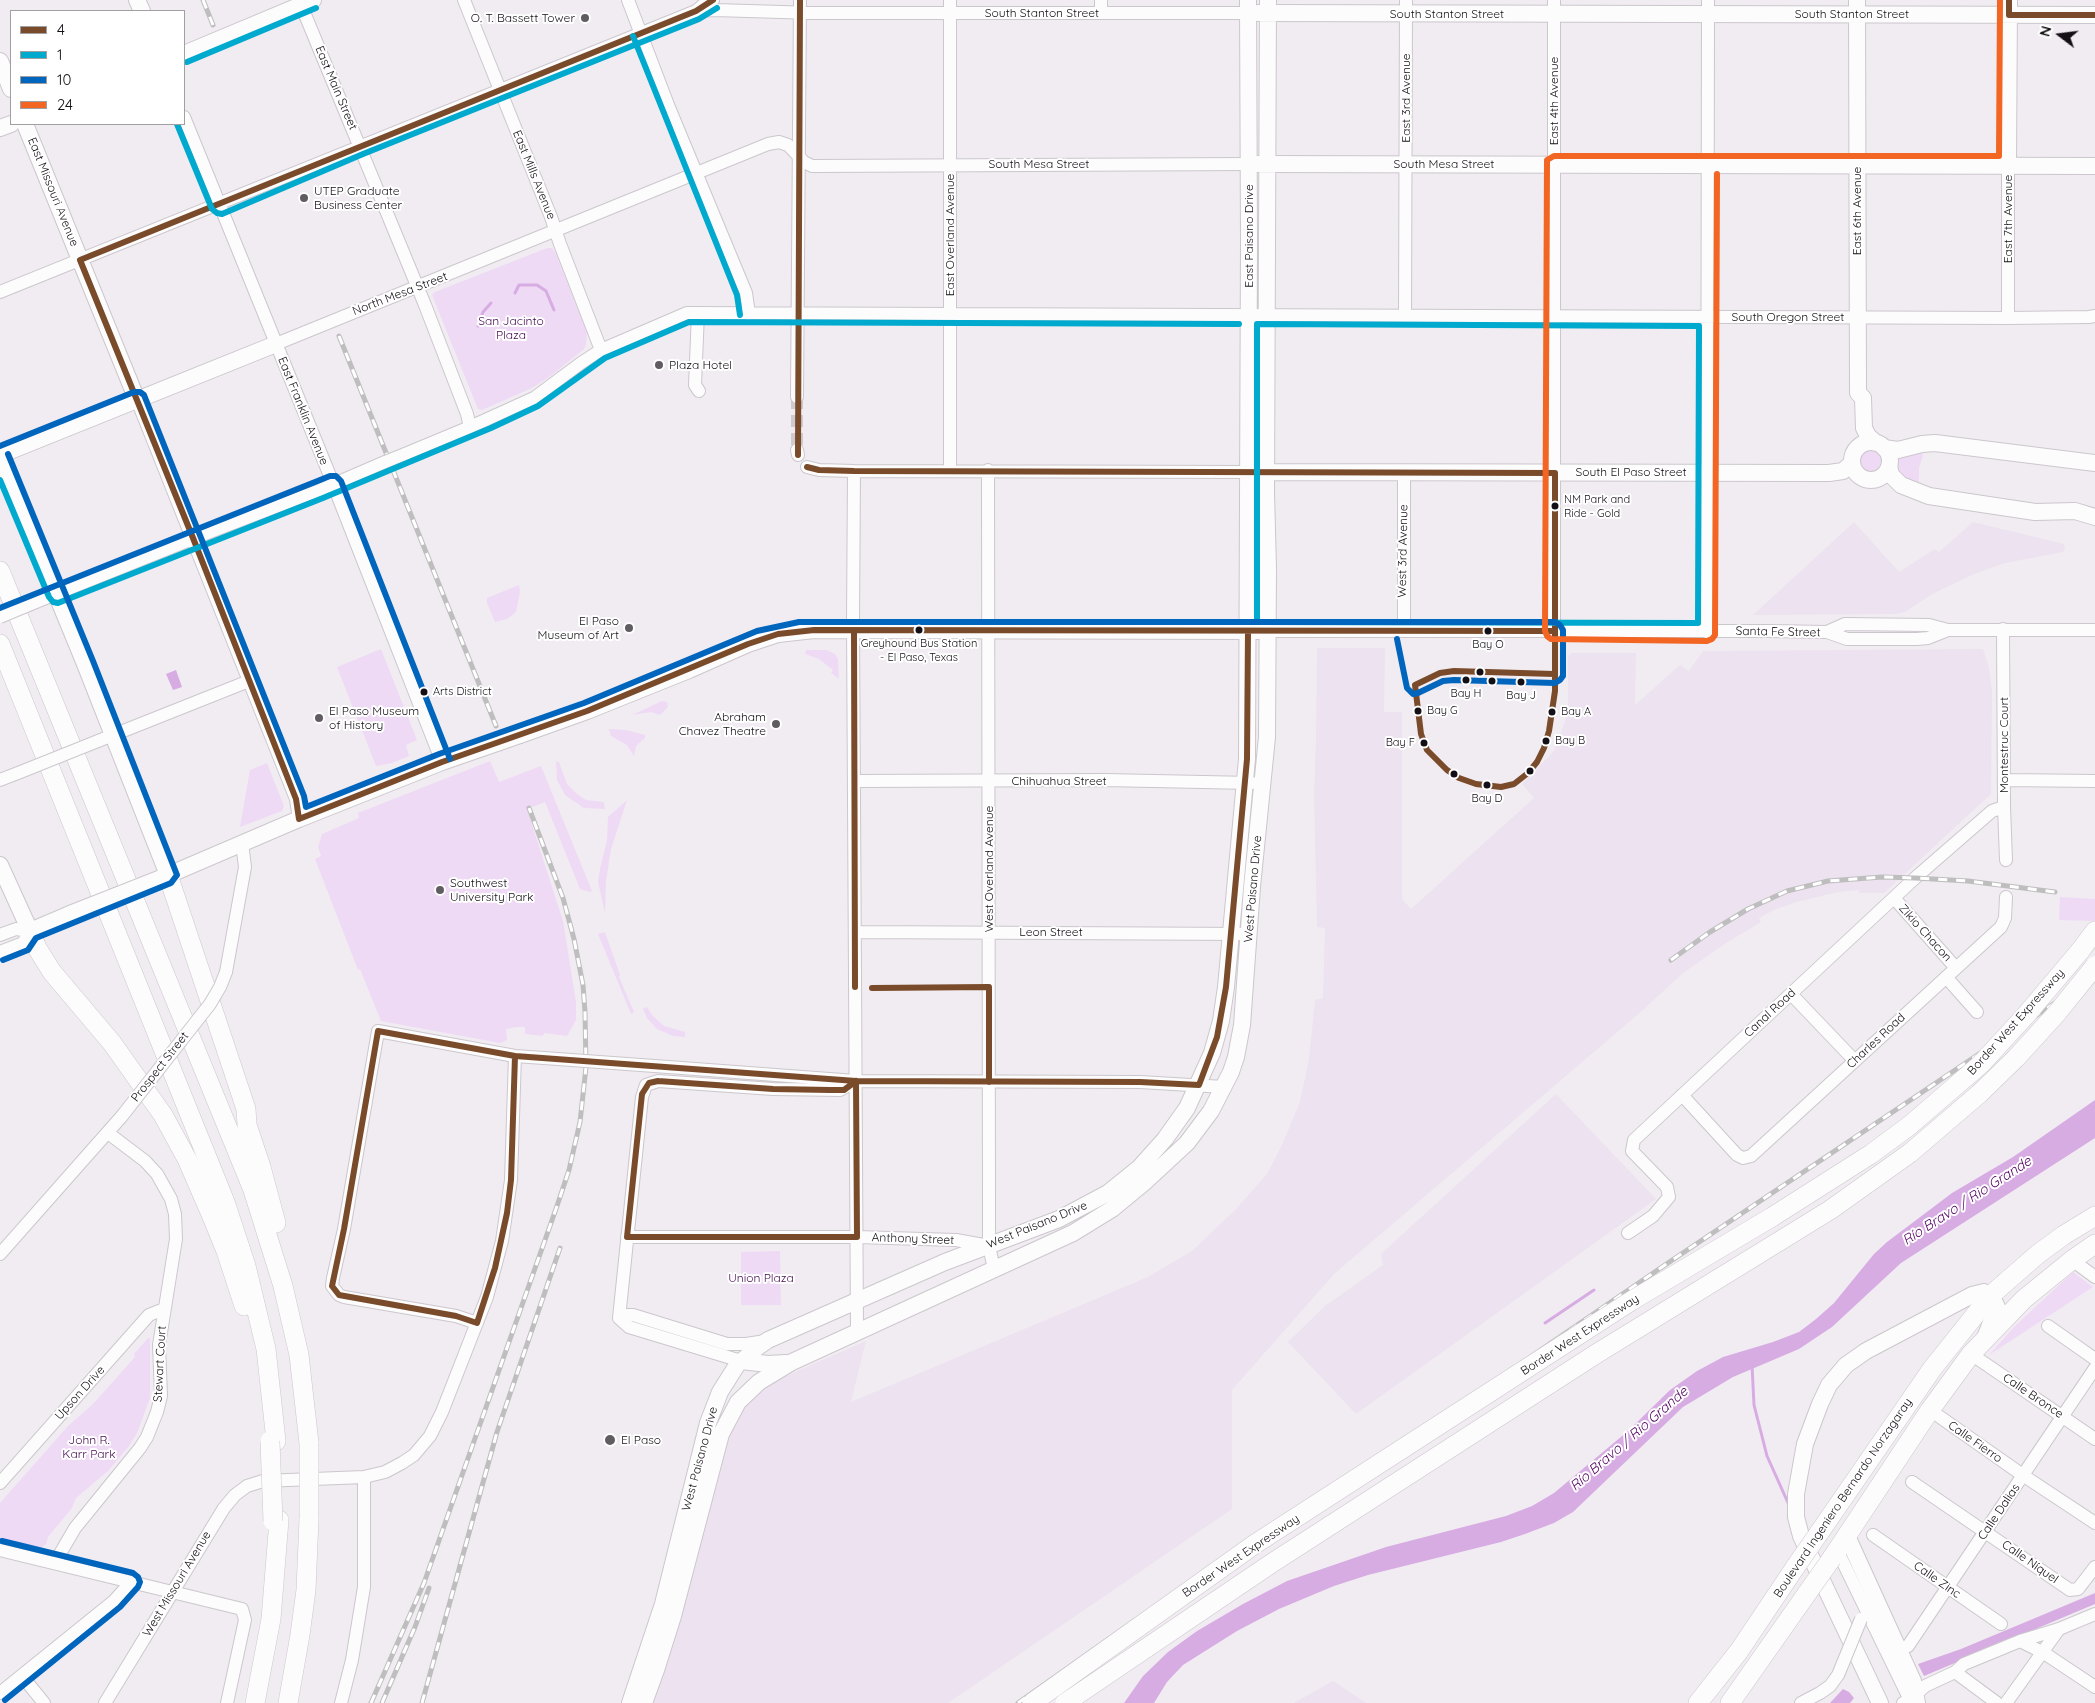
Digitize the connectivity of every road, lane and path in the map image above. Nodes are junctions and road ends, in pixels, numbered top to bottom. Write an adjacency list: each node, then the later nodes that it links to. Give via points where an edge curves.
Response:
1 (464, 0): 23 (street, East Mills Avenue)
2 (628, 0): 19 (street)
3 (713, 0): 15 (street)
4 (800, 0): 16 (street)
5 (950, 0): 17 (street, East Overland Avenue)
6 (305, 2): 20 (main road); 26 (street, East Main Street)
7 (1101, 6): 8 (street, South Stanton Street); 17 (street, South Stanton Street)
8 (1248, 6): 9 (main road, South Stanton Street); 29 (main road, East Paisano Drive)
9 (1268, 7): 10 (main road, South Stanton Street); 30 (main road, East Paisano Drive)
10 (1406, 7): 11 (main road, South Stanton Street); 31 (street, East 3rd Avenue)
11 (1554, 7): 12 (main road, South Stanton Street); 32 (street, East 4th Avenue)
12 (1708, 7): 13 (main road, South Stanton Street); 34 (street)
13 (1858, 7): 14 (main road, South Stanton Street); 35 (main road, East 6th Avenue)
14 (2009, 7): 18 (main road, South Stanton Street); 33 (main road, East 7th Avenue)
15 (696, 11): 16 (street, South Stanton Street); 19 (street)
16 (800, 13): 17 (street, South Stanton Street); 27 (street)
17 (950, 14): 28 (street, East Overland Avenue)
18 (2095, 15)
19 (641, 33): 23 (street); 37 (street)
20 (185, 54)
21 (0, 61): 22 (main road)
22 (10, 86)
23 (500, 90): 26 (street); 39 (street, East Mills Avenue)
24 (185, 119): 38 (street, East Franklin Avenue)
25 (25, 125): 40 (main road, East Missouri Avenue)
26 (360, 146): 38 (street); 41 (street, East Main Street)
27 (798, 154): 28 (street, South Mesa Street, via 812,166); 37 (street, North Mesa Street, via 782,142 774,143); 45 (street)
28 (950, 164): 29 (street, South Mesa Street); 46 (street, East Overland Avenue)
29 (1249, 164): 30 (main road, South Mesa Street); 47 (main road, East Paisano Drive)
30 (1268, 164): 31 (main road, South Mesa Street); 48 (main road, East Paisano Drive)
31 (1406, 164): 32 (main road, South Mesa Street); 49 (street, East 3rd Avenue)
32 (1554, 165): 34 (main road, South Mesa Street); 50 (street, East 4th Avenue)
33 (2008, 165): 35 (main road, South Mesa Street); 36 (main road, South Mesa Street); 54 (street, East 7th Avenue)
34 (1708, 166): 35 (main road, South Mesa Street); 51 (street)
35 (1857, 166): 52 (main road, East 6th Avenue)
36 (2095, 166)
37 (697, 173): 39 (street, North Mesa Street); 44 (street, via 746,293)
38 (220, 205): 40 (street); 55 (street, East Franklin Avenue)
39 (556, 231): 41 (street, North Mesa Street); 56 (street, East Mills Avenue)
40 (80, 260): 42 (street); 60 (main road, East Missouri Avenue)
41 (418, 288): 55 (street, North Mesa Street); 61 (street, East Main Street, via 468,414)
42 (0, 292)
43 (698, 313): 44 (street, South Oregon Street); 56 (street, South Oregon Street, via 682,314); 57 (street, via 695,385)
44 (748, 314): 45 (street, South Oregon Street)
45 (798, 314): 46 (street, South Oregon Street); 59 (street)
46 (950, 315): 47 (street, South Oregon Street); 68 (street, East Overland Avenue)
47 (1248, 315): 48 (street, South Oregon Street); 72 (main road, East Paisano Drive)
48 (1267, 315): 49 (street, South Oregon Street); 73 (main road, East Paisano Drive)
49 (1405, 316): 50 (street, South Oregon Street)
50 (1554, 316): 51 (street, South Oregon Street); 75 (street, East 4th Avenue)
51 (1708, 317): 52 (street, South Oregon Street); 71 (street)
52 (1857, 317): 54 (street, South Oregon Street); 58 (main road, East 6th Avenue)
53 (2093, 317): 54 (street, South Oregon Street)
54 (2008, 318)
55 (276, 344): 60 (main road, North Mesa Street); 76 (street, East Franklin Avenue)
56 (601, 350): 61 (street, South Oregon Street, via 534,398)
57 (700, 391)
58 (1858, 393): 62 (main road, East 6th Avenue, via 1863,398 1864,428); 64 (main road, East 6th Avenue, via 1852,399 1855,437)
59 (797, 397)
60 (137, 400): 63 (main road, North Mesa Street); 78 (street, East Missouri Avenue)
61 (470, 427): 76 (street, South Oregon Street, bridge)
62 (1880, 446): 64 (main road, via 1871,442 1862,444); 65 (main road, via 1898,450 1935,443); 66 (main road, via 1889,457)
63 (0, 456): 80 (main road)
64 (1852, 458): 66 (main road, via 1858,476 1868,480 1884,475); 71 (main road, South El Paso Street, via 1848,468 1836,473)
65 (2095, 463)
66 (1889, 466): 77 (main road, via 1891,475 1901,485 1930,496 2034,512 2075,511)
67 (808, 468): 70 (street, South El Paso Street)
68 (950, 470): 69 (street, South El Paso Street); 70 (street, South El Paso Street)
69 (988, 470): 72 (street, South El Paso Street); 89 (street, West Overland Avenue)
70 (854, 471): 84 (street)
71 (1707, 471): 75 (main road, South El Paso Street); 90 (street)
72 (1248, 472): 73 (main road, South El Paso Street); 85 (main road, West Paisano Drive)
73 (1266, 472): 74 (main road, South El Paso Street); 86 (main road, West Paisano Drive)
74 (1404, 472): 75 (main road, South El Paso Street); 87 (street, West 3rd Avenue)
75 (1555, 473): 88 (street, East 4th Avenue)
76 (333, 484): 78 (street, South Oregon Street); 94 (street, East Franklin Avenue)
77 (2095, 517)
78 (193, 538): 80 (street, South Oregon Street); 92 (street)
79 (0, 572): 141 (highway, via 253,1190)
80 (57, 594): 81 (street, South Oregon Street, bridge); 93 (main road)
81 (0, 617)
82 (2003, 629): 83 (street, Santa Fe Street); 90 (street, Santa Fe Street, via 1948,630 1917,639 1847,639 1827,632); 96 (street, Montestruc Court)
83 (2095, 630)
84 (854, 631): 89 (main road, Santa Fe Street); 94 (main road, Santa Fe Street, bridge, via 814,630 769,636 587,711); 97 (street)
85 (1248, 631): 86 (main road, Santa Fe Street); 89 (main road, Santa Fe Street); 100 (main road, West Paisano Drive)
86 (1268, 631): 87 (street, Santa Fe Street); 101 (main road, West Paisano Drive)
87 (1404, 631): 88 (street, Santa Fe Street)
88 (1554, 631): 90 (street, Santa Fe Street)
89 (989, 632): 98 (street, West Overland Avenue)
90 (1707, 632)
91 (0, 644): 159 (highway, via 225,1202 246,1266 264,1340)
92 (249, 681): 93 (street); 103 (street, via 296,799)
93 (106, 738): 95 (street, bridge); 107 (main road)
94 (442, 762): 103 (main road, Santa Fe Street)
95 (0, 780)
96 (2004, 780): 99 (street); 102 (street, Montestruc Court)
97 (855, 781): 98 (street, Chihuahua Street); 112 (street)
98 (989, 781): 100 (street, Chihuahua Street); 113 (street, West Overland Avenue)
99 (2095, 781)
100 (1245, 782): 101 (street, Chihuahua Street); 114 (main road, West Paisano Drive)
101 (1264, 783): 115 (main road, West Paisano Drive)
102 (2004, 807): 105 (street, Montestruc Court); 109 (street, Canal Road, via 1992,811)
103 (299, 819): 104 (main road, Santa Fe Street)
104 (242, 843): 107 (main road, Santa Fe Street); 130 (street, Prospect Street, bridge, via 245,867 226,972 220,987)
105 (2006, 860)
106 (0, 864): 110 (main road)
107 (164, 877): 110 (main road, Santa Fe Street, bridge); 141 (highway, via 246,1109 247,1125 283,1254)
108 (2006, 897): 119 (street, Charles Road, via 2005,918 2001,926)
109 (1894, 898): 119 (street, Zikio Chacon); 121 (street, Canal Road)
110 (30, 931): 116 (street, via 16,929); 117 (street, via 23,943); 159 (highway, via 52,972 148,1092 187,1159 241,1295)
111 (2095, 931): 196 (highway, Border West Expressway, bridge, via 1981,1064 1872,1154 1631,1301 1255,1544)
112 (855, 932): 113 (street, Leon Street); 125 (street)
113 (989, 932): 114 (street, Leon Street); 126 (street, West Overland Avenue)
114 (1230, 934): 115 (street, Leon Street); 127 (main road, West Paisano Drive, via 1221,1021)
115 (1248, 934): 128 (main road, West Paisano Drive, via 1242,1025 1236,1057)
116 (0, 935)
117 (0, 952)
118 (2095, 966): 197 (highway, Border West Expressway, bridge, via 2057,1013 1991,1082 1910,1153 1878,1176 1830,1210 1596,1354 1280,1558)
119 (1956, 968): 120 (street, Charles Road)
120 (1946, 977): 122 (street); 124 (street, Charles Road)
121 (1791, 994): 124 (street); 129 (street, Canal Road)
122 (1977, 1012)
123 (515, 1056): 125 (street, bridge); 146 (street, via 507,1214 495,1268); 146 (street, via 378,1031 344,1229 332,1278 332,1286 344,1297 456,1316)
124 (1855, 1061): 129 (street, Charles Road, via 1751,1156 1744,1158)
125 (856, 1081): 126 (street); 133 (street, via 840,1090 649,1083 642,1098); 134 (street)
126 (989, 1082): 127 (street); 136 (street, West Overland Avenue)
127 (1199, 1084): 128 (street); 136 (main road, West Paisano Drive, via 1165,1139 1139,1168 1108,1193 1075,1212)
128 (1224, 1087): 139 (main road, West Paisano Drive, via 1187,1143 1118,1205 1073,1232)
129 (1682, 1095): 132 (street, Canal Road, via 1632,1142 1632,1151 1667,1187 1669,1196 1653,1216)
130 (108, 1133): 137 (street, Prospect Street); 144 (street, Stewart Court, via 145,1160 158,1174 171,1199 176,1239)
131 (2095, 1216): 142 (highway, Boulevard Ingeniero Bernardo Norzagaray, via 2038,1254)
132 (1628, 1233)
133 (627, 1237): 134 (street, Anthony Street); 145 (street)
134 (857, 1237): 136 (street, Anthony Street, via 956,1240); 143 (street)
135 (2095, 1244): 138 (highway, Boulevard Ingeniero Bernardo Norzagaray)
136 (989, 1246): 139 (street, West Overland Avenue); 143 (main road, West Paisano Drive)
137 (0, 1254)
138 (2072, 1260): 140 (street); 149 (highway, Boulevard Ingeniero Bernardo Norzagaray, via 2024,1299)
139 (994, 1268): 148 (main road, West Paisano Drive)
140 (2095, 1276)
141 (283, 1286): 192 (highway, bridge, via 298,1355 309,1443 306,1590)
142 (1992, 1295): 149 (main road, Boulevard Ingeniero Bernardo Norzagaray, via 1996,1307); 198 (highway, Boulevard Ingeniero Bernardo Norzagaray, bridge, via 1932,1369 1739,1651); 201 (main road, via 1984,1292 1972,1295 1866,1351 1846,1365 1826,1392 1805,1444 1796,1494 1796,1517 1801,1536)
143 (857, 1302): 148 (street); 150 (main road, West Paisano Drive)
144 (164, 1309): 163 (street, Upson Drive, via 149,1315); 169 (street, Stewart Court, via 159,1345 160,1396 147,1436 76,1528)
145 (619, 1318): 150 (street, via 633,1315 728,1344); 153 (street, via 629,1327)
146 (477, 1323): 161 (street, via 430,1436 414,1455 402,1463 385,1472)
147 (2048, 1326): 152 (street)
148 (857, 1332): 154 (main road, West Paisano Drive)
149 (1985, 1338): 151 (highway, Boulevard Ingeniero Bernardo Norzagaray)
150 (768, 1340): 153 (main road, West Paisano Drive)
151 (1971, 1354): 156 (highway, Boulevard Ingeniero Bernardo Norzagaray); 157 (street, Calle Bronce)
152 (2095, 1359)
153 (742, 1361): 154 (main road); 171 (main road, West Paisano Drive, via 728,1378 713,1407)
154 (792, 1362): 171 (main road, West Paisano Drive, via 750,1390 726,1421)
155 (2095, 1368): 157 (street, Calle Dalias)
156 (1930, 1410): 160 (street, Calle Fierro); 167 (highway, Boulevard Ingeniero Bernardo Norzagaray)
157 (2063, 1416): 158 (street, Calle Bronce); 160 (street, Calle Dalias)
158 (2095, 1440)
159 (273, 1441): 191 (highway, via 274,1592)
160 (2024, 1476): 164 (street, Calle Fierro); 165 (street, Calle Dalias)
161 (364, 1477): 174 (street, West Missouri Avenue, via 263,1481 246,1486 224,1508); 193 (street, via 364,1587 354,1652)
162 (1912, 1482): 165 (street, Calle Níquel)
163 (0, 1483)
164 (2095, 1523)
165 (1986, 1531): 170 (street, Calle Níquel, via 2066,1588 2074,1590 2081,1586); 173 (street, Calle Dalias)
166 (1873, 1536): 173 (street, Calle Zinc)
167 (1838, 1548): 175 (main road); 199 (highway, Boulevard Ingeniero Bernardo Norzagaray, bridge)
168 (0, 1550): 169 (street)
169 (56, 1563): 172 (street)
170 (2095, 1567)
171 (677, 1574): 194 (main road, West Paisano Drive); 195 (main road, West Paisano Drive, via 656,1670)
172 (131, 1582): 174 (street); 183 (street, via 114,1601)
173 (1948, 1589): 177 (street, Calle Zinc); 180 (street, Calle Dalias, via 1908,1646)
174 (172, 1592): 189 (street, West Missouri Avenue); 190 (street, via 244,1611 245,1620)
175 (1869, 1612): 180 (main road); 186 (street, bridge); 187 (street)
176 (2095, 1614): 178 (street)
177 (2001, 1624)
178 (2059, 1629): 179 (street); 181 (street)
179 (2020, 1641): 181 (street); 182 (street, via 1964,1664)
180 (1900, 1650): 187 (main road, via 1913,1681)
181 (2044, 1653): 184 (street); 203 (street)
182 (1955, 1672): 187 (street, via 1925,1686); 202 (street)
183 (22, 1676): 185 (street); 188 (street)
184 (2095, 1687)
185 (0, 1693)
186 (1822, 1700): 200 (street)
187 (1910, 1701)
188 (44, 1703)
189 (105, 1703)
190 (227, 1703)
191 (255, 1703)
192 (288, 1703)
193 (341, 1703)
194 (630, 1703)
195 (644, 1703)
196 (1032, 1703)
197 (1065, 1703)
198 (1698, 1703)
199 (1730, 1703)
200 (1800, 1703)
201 (1880, 1703)
202 (1997, 1703)
203 (2006, 1703)

